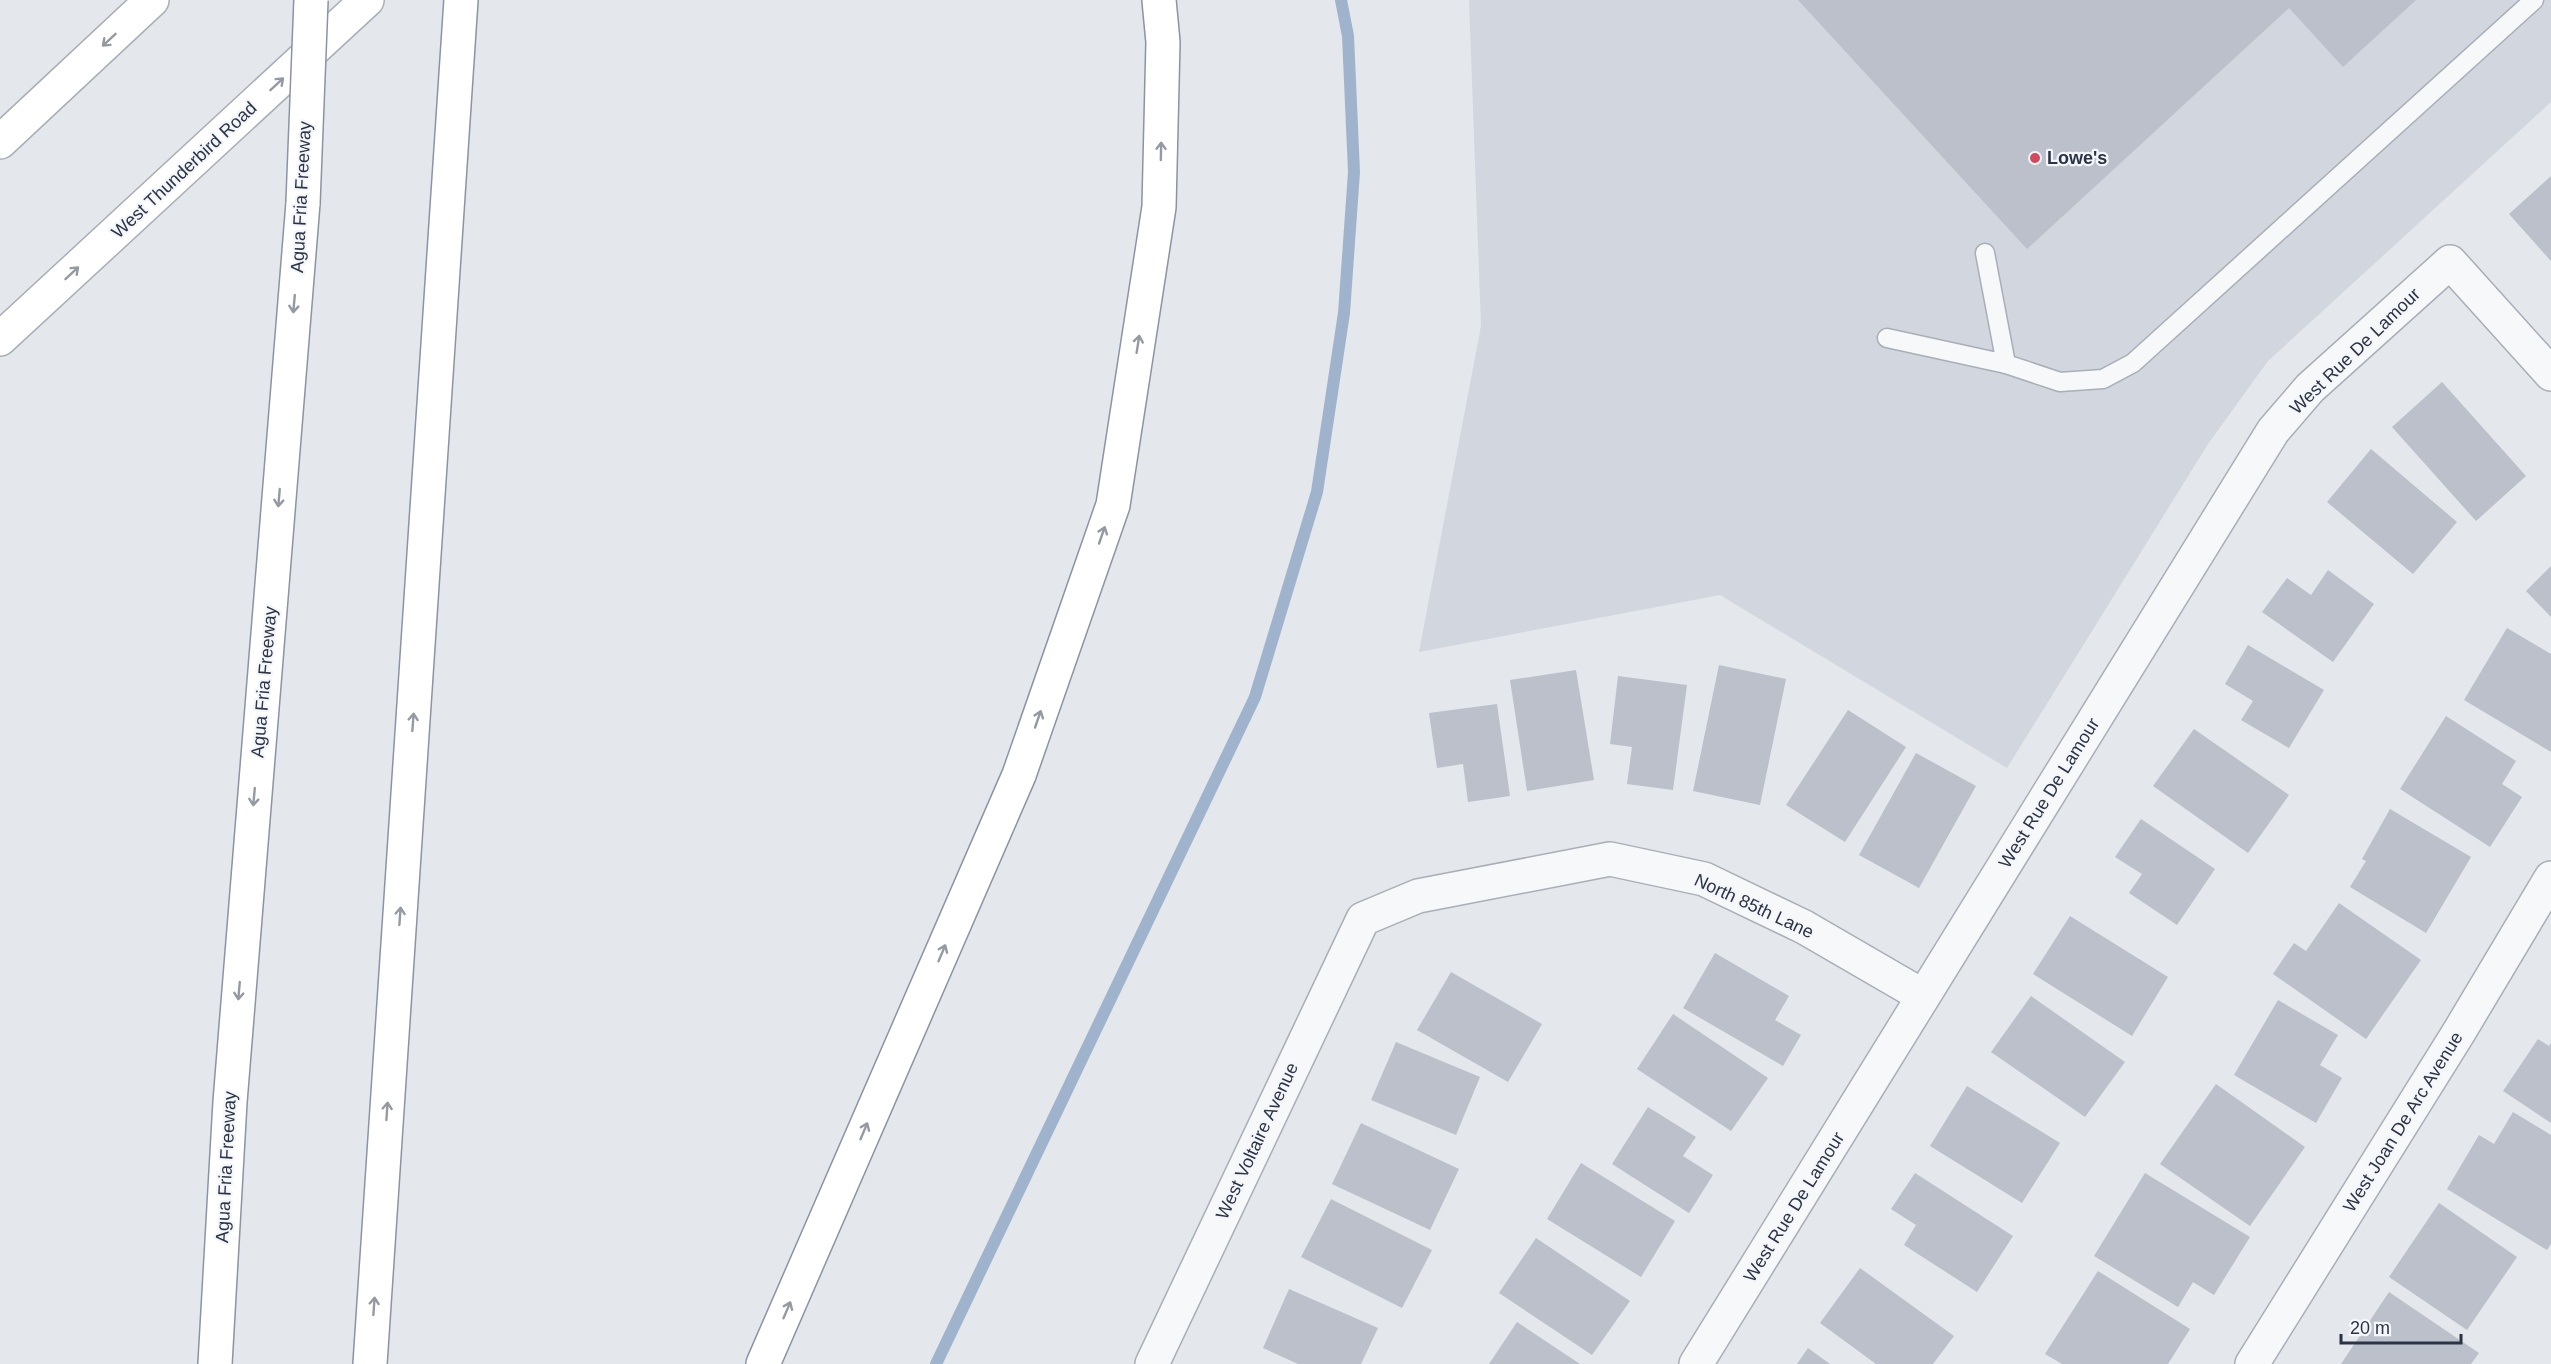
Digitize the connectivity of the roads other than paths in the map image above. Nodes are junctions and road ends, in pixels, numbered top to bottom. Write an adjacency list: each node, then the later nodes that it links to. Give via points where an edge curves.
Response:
1 (152, 0): 7 (main road, one-way to 7)
2 (311, 0): 16 (main road, Agua Fria Freeway, one-way to 16, bridge, via 303,203 230,1102)
3 (367, 0): 10 (main road, West Thunderbird Road, one-way to 3)
4 (461, 0): 17 (main road, one-way to 4)
5 (1159, 0): 18 (main road, one-way to 5, via 1019,775 1113,505 1159,207 1163,42)
6 (2534, 0): 11 (lane, via 2133,363 2103,379 2060,382)
7 (0, 142)
8 (1985, 253): 11 (lane)
9 (1887, 338): 11 (lane)
10 (0, 339)
11 (2006, 364)
12 (2551, 374): 15 (street, West Rue De Lamour, via 2450,262 2310,388 2273,431)
13 (2551, 878): 21 (street, West Joan De Arc Avenue)
14 (1363, 919): 15 (street, North 85th Lane, via 1418,896 1610,859 1704,879 1804,927); 19 (street, West Voltaire Avenue)
15 (1923, 996): 20 (street, West Rue De Lamour)
16 (215, 1364)
17 (370, 1364)
18 (763, 1364)
19 (1152, 1364)
20 (1696, 1364)
21 (2252, 1364)

